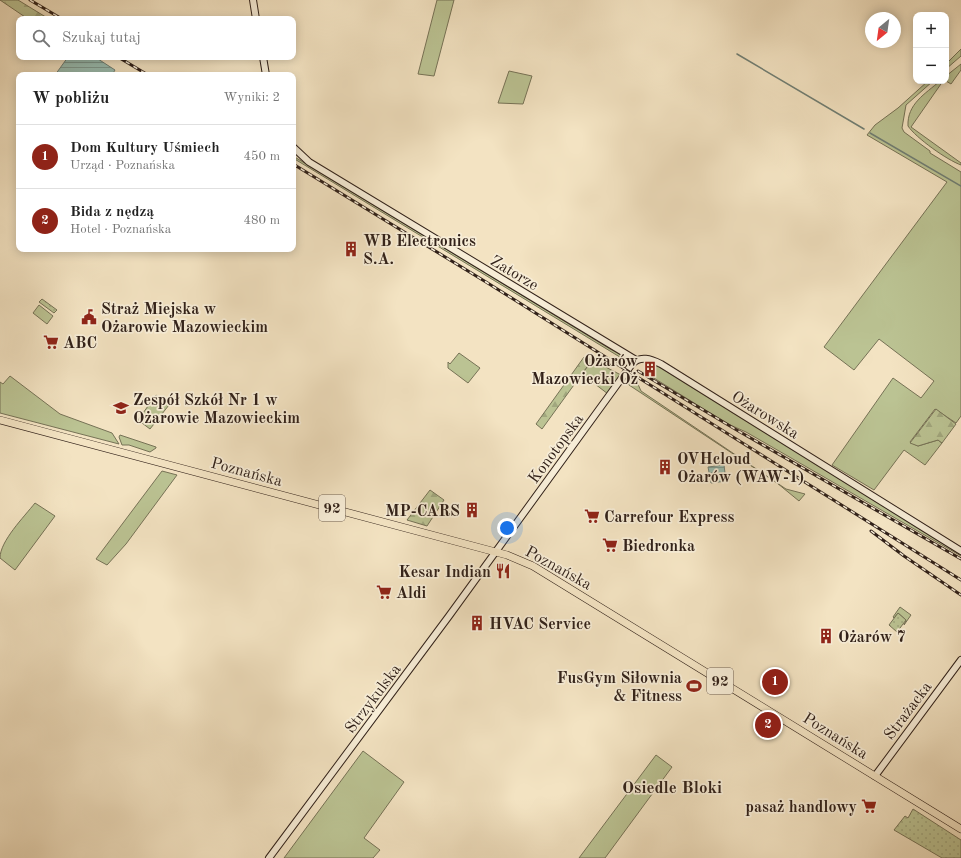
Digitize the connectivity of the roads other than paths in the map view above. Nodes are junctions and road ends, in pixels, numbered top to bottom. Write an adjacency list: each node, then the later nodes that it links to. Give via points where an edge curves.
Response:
1 (253, 0): 2 (street)
2 (256, 16)
3 (264, 60): 4 (street)
4 (266, 72)
5 (296, 150): 6 (street, Zatorze, via 309,162)
6 (636, 360): 8 (street, Ożarowska, via 647,359 661,364); 9 (street, Konotopska)
7 (0, 420): 9 (main road, Poznańska / 92)
8 (961, 551)
9 (496, 552): 11 (main road, Poznańska / 92, via 533,566); 13 (street, Strzykulska)
10 (961, 660): 11 (street, Strażacka)
11 (875, 776): 12 (main road, Poznańska / 92)
12 (961, 829)
13 (269, 858)

